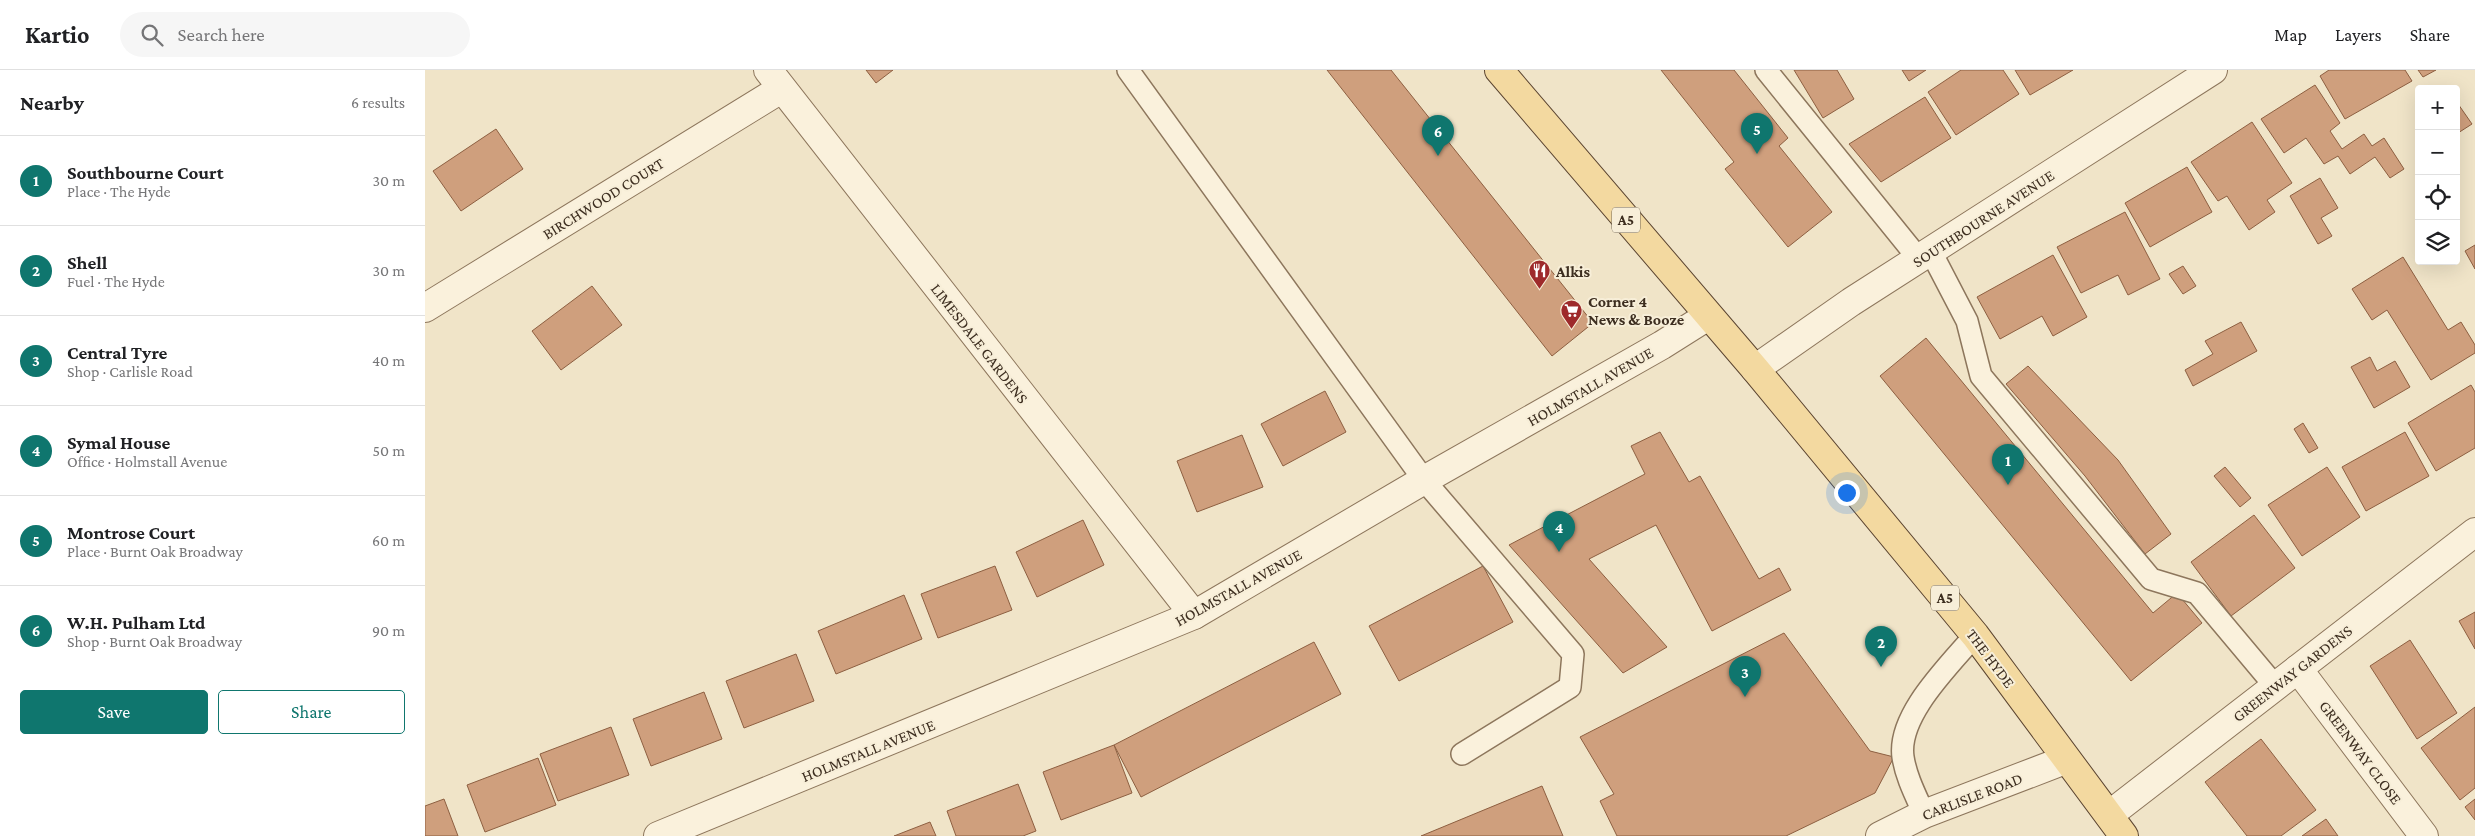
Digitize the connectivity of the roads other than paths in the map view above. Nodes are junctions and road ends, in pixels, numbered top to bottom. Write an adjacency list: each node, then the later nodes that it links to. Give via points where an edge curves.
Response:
1 (1128, 70): 10 (lane)
2 (1499, 70): 8 (main road, A5)
3 (1766, 70): 6 (lane)
4 (2213, 70): 6 (street, SOUTHBOURNE AVENUE)
5 (774, 80): 7 (street, BIRCHWOOD COURT); 12 (street, LIMESDALE GARDENS)
6 (1925, 255): 9 (street, SOUTHBOURNE AVENUE); 15 (lane, via 1967,321 1981,376 2151,579 2197,593)
7 (425, 308)
8 (1708, 316): 9 (main road, A5); 10 (street, HOLMSTALL AVENUE)
9 (1755, 368): 13 (main road, THE HYDE / A5)
10 (1424, 480): 12 (street, HOLMSTALL AVENUE); 16 (lane, via 1573,654 1570,687)
11 (2475, 532): 14 (street, GREENWAY GARDENS)
12 (1194, 615): 20 (street, HOLMSTALL AVENUE)
13 (1975, 635): 17 (main road, THE HYDE / A5); 18 (lane, via 1922,701 1903,735 1903,757)
14 (2297, 669): 15 (street, GREENWAY GARDENS); 22 (street, GREENWAY CLOSE)
15 (2275, 686): 19 (street, GREENWAY GARDENS)
16 (1462, 754)
17 (2065, 760): 18 (street, CARLISLE ROAD); 19 (main road, THE HYDE / A5)
18 (1924, 814): 21 (street, CARLISLE ROAD)
19 (2116, 826)
20 (658, 836)
21 (1880, 836)
22 (2424, 836)

